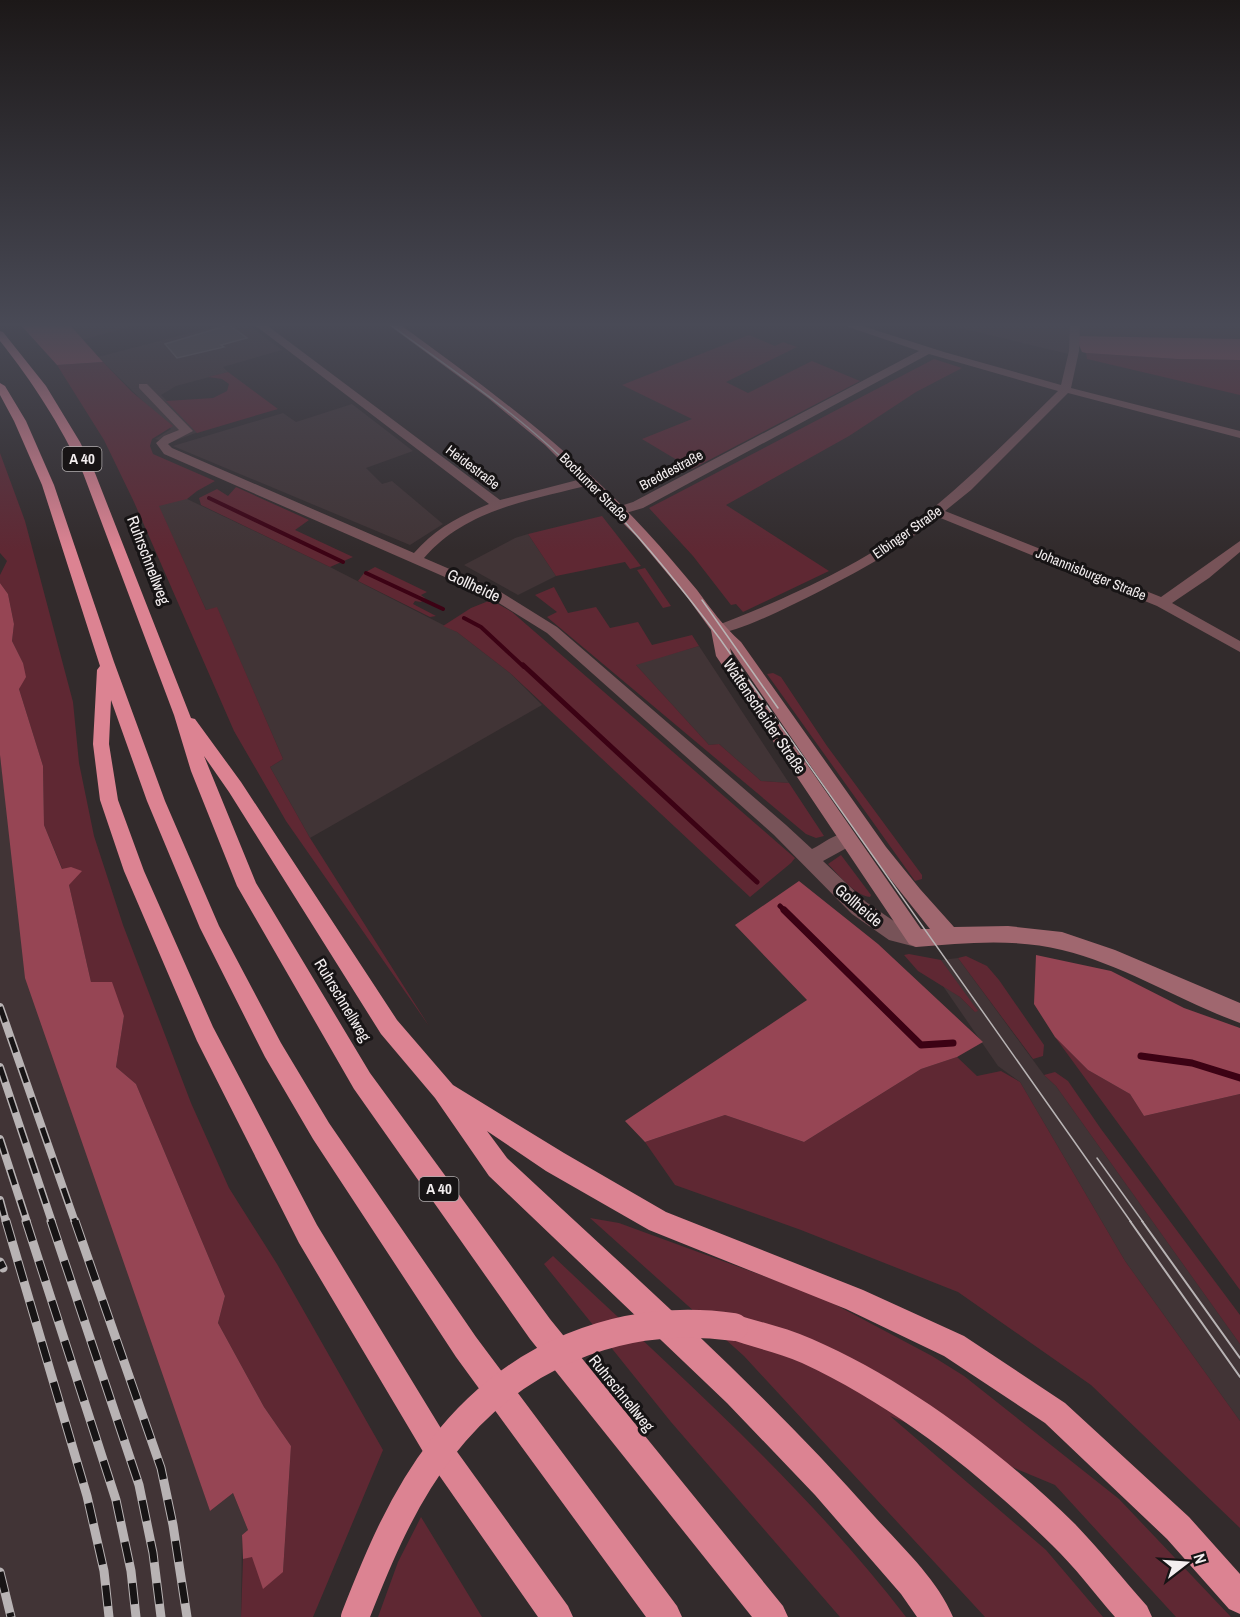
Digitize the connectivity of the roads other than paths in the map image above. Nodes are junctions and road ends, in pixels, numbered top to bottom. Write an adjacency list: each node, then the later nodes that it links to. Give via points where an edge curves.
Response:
1 (7, 398): 19 (highway, A 40, via 48,485)
2 (49, 398): 20 (highway, Ruhrschnellweg / A 40, via 84,462)
3 (155, 398): 15 (street, Gollheide, via 187,431 162,443 168,451)
4 (357, 398): 11 (street, Heidestraße)
5 (494, 398): 10 (main road, Bochumer Straße, via 549,442)
6 (838, 398): 12 (street, Breddestraße, via 638,505)
7 (1057, 398): 13 (street, Elbinger Straße, via 984,472)
8 (1098, 398): 9 (street)
9 (1240, 435)
10 (589, 481): 11 (street); 12 (main road, Bochumer Straße)
11 (498, 505): 15 (street, via 440,534)
12 (619, 511): 17 (main road, Bochumer Straße, via 669,566)
13 (936, 513): 16 (street, Johannisburger Straße); 17 (street, Elbinger Straße, via 842,574)
14 (1240, 545): 16 (street)
15 (416, 559): 22 (street, Gollheide, via 515,604 552,630)
16 (1162, 603): 18 (street, Johannisburger Straße)
17 (718, 630): 21 (main road, Wattenscheider Straße, via 723,656); 23 (main road, Wattenscheider Straße, via 736,645 819,771 891,868 925,912)
18 (1240, 647)
19 (106, 662): 28 (highway, via 101,744 109,800 134,871 205,1034 308,1234 429,1435); 30 (highway, A 40, via 156,801 210,928 273,1050 321,1131 466,1347)
20 (182, 715): 26 (highway, via 235,787 389,1027); 31 (highway, Ruhrschnellweg / A 40, via 200,771 247,886 362,1081 540,1329)
21 (847, 839): 22 (street); 24 (main road, Wattenscheider Straße)
22 (810, 859): 24 (street, Gollheide, via 875,921 896,934)
23 (950, 936): 24 (main road); 25 (main road, via 1004,934 1062,941 1104,954)
24 (916, 938)
25 (1240, 1013)
26 (443, 1090): 27 (highway, via 555,1162 658,1221 854,1299 954,1346 1055,1413 1178,1528); 32 (highway, via 498,1167 737,1393 826,1484)
27 (1240, 1598)
28 (556, 1616)
29 (355, 1617): 33 (highway, bridge, via 398,1515 460,1426 486,1402 543,1361 573,1346 638,1326 703,1322 734,1327 805,1350 853,1374 929,1422 988,1467 1064,1535)
30 (666, 1617)
31 (772, 1617)
32 (937, 1617)
33 (1136, 1617)

